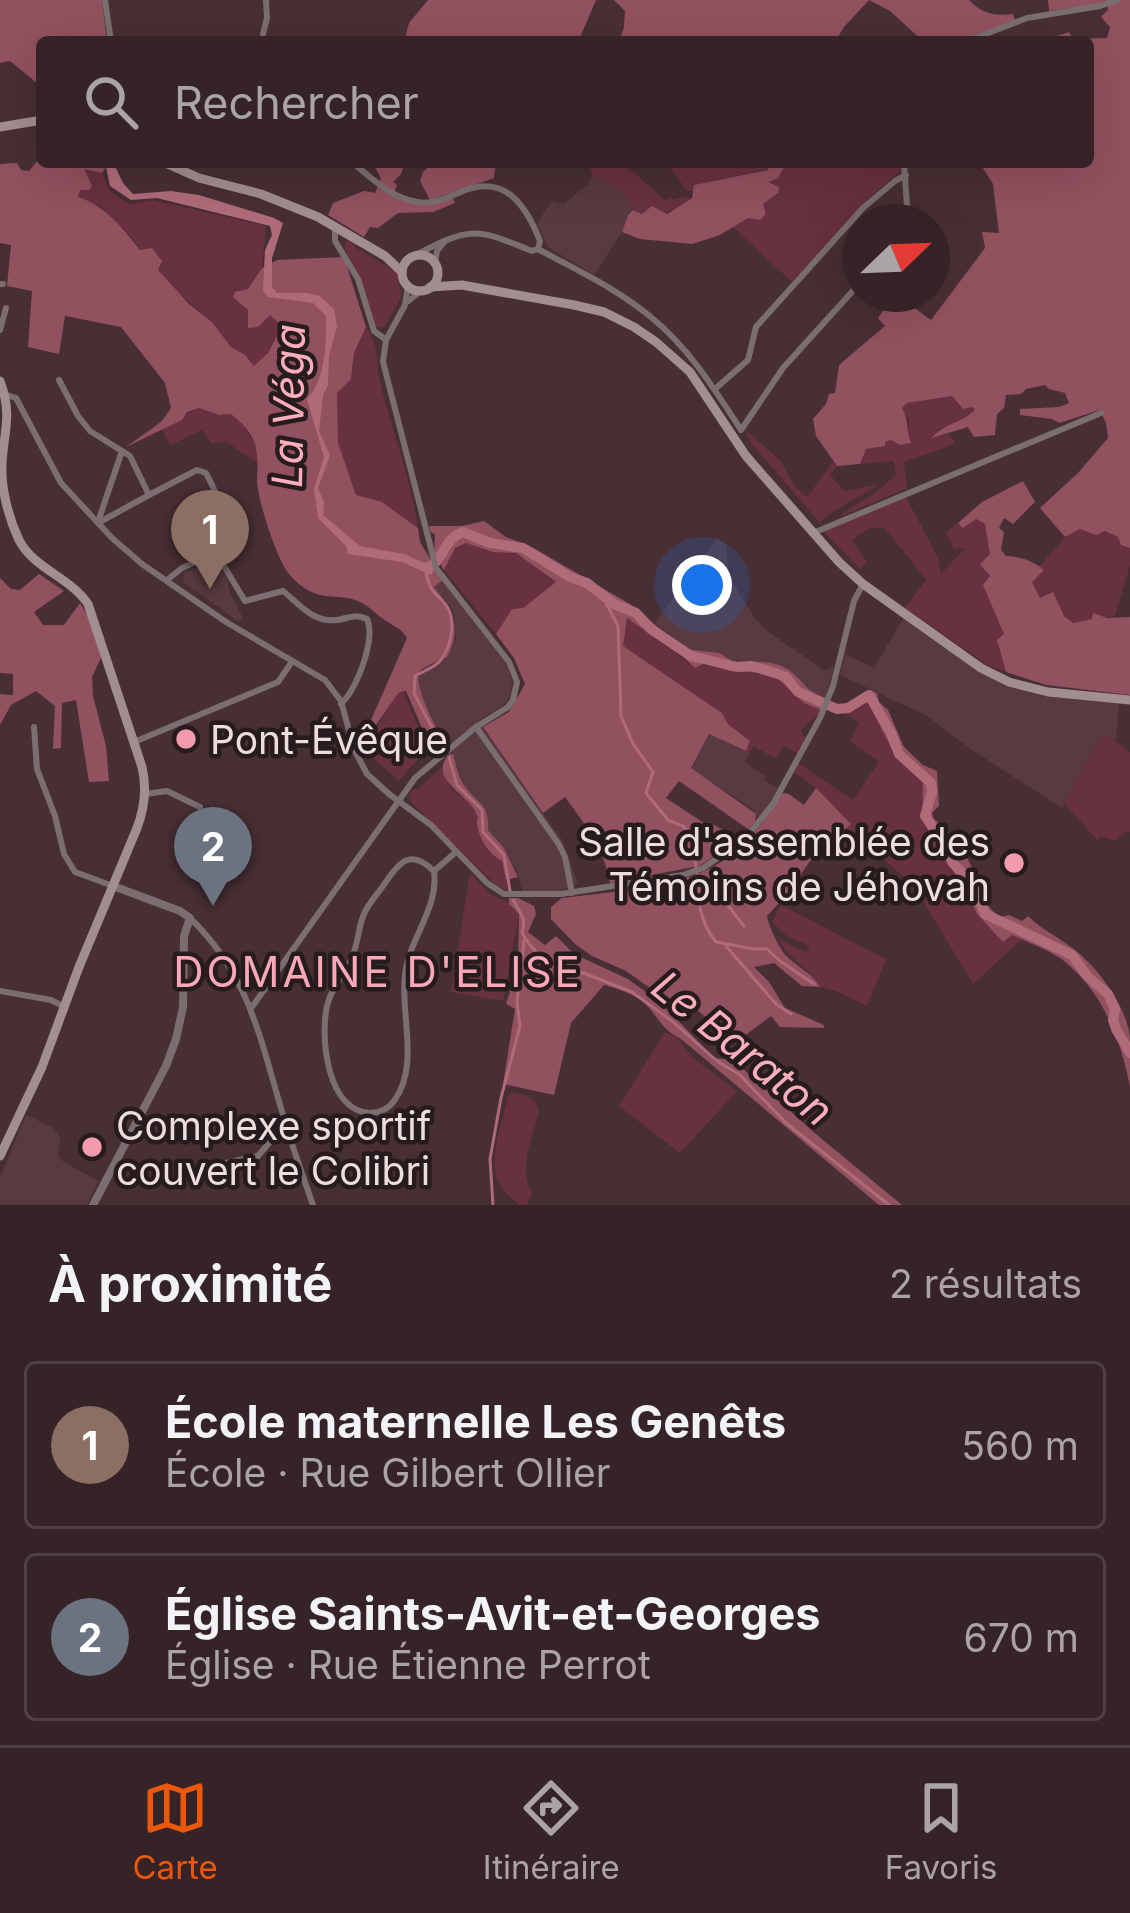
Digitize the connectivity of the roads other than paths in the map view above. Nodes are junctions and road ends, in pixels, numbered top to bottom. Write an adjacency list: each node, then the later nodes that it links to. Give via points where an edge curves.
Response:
1 (105, 0): 5 (street)
2 (266, 0): 4 (street)
3 (1118, 0): 6 (street)
4 (263, 34)
5 (109, 36)
6 (981, 36)
7 (36, 121): 8 (main road)
8 (0, 127)
9 (176, 168): 14 (main road)
10 (359, 168): 16 (street, via 416,202 498,187 518,202)
11 (905, 168): 12 (street)
12 (906, 176): 13 (street); 31 (street, via 863,208 783,296 754,329 746,364)
13 (907, 204)
14 (336, 226): 17 (main road); 28 (street, via 335,241 374,331)
15 (447, 238): 16 (street, via 484,234); 18 (street); 19 (street)
16 (538, 249): 31 (street, via 651,316)
17 (385, 256): 18 (main road); 20 (main road)
18 (412, 257): 19 (main road); 20 (main road)
19 (436, 267): 21 (main road); 23 (main road)
20 (402, 272): 22 (main road)
21 (461, 285): 23 (main road); 37 (main road, via 574,304 656,342 691,372 746,456)
22 (407, 286): 23 (main road); 25 (street)
23 (425, 289): 25 (street)
24 (842, 302): 31 (street, via 741,430)
25 (405, 304): 28 (street)
26 (6, 308): 27 (street)
27 (0, 330)
28 (386, 340): 45 (street, via 383,369 434,564 517,682 508,707)
29 (59, 380): 34 (street, via 84,425)
30 (0, 381): 32 (main road)
31 (715, 389)
32 (4, 394): 36 (street, via 16,398 61,483); 46 (main road, via 2,478 14,526 33,558 88,604)
33 (1101, 413): 37 (street)
34 (122, 451): 35 (street); 36 (street)
35 (149, 495): 36 (street); 38 (street, via 197,470 206,473 233,530 230,548)
36 (98, 523): 39 (street)
37 (813, 533): 40 (main road)
38 (218, 554): 39 (street); 43 (street, via 245,601 283,591 322,620 368,619 370,641)
39 (167, 580): 41 (street)
40 (863, 584): 42 (main road, via 1009,682); 53 (street, via 826,704 744,840 703,868)
41 (291, 662): 43 (street, via 325,680); 46 (street, via 278,682)
42 (1130, 700)
43 (341, 704): 48 (street, via 361,763)
44 (34, 727): 52 (street, via 37,769 64,854 75,872)
45 (476, 727): 48 (street); 53 (street, via 558,843)
46 (134, 742): 47 (main road)
47 (145, 794): 49 (street, via 167,791); 52 (main road)
48 (398, 799): 50 (street); 57 (street)
49 (200, 807)
50 (456, 851): 51 (street); 53 (street, via 500,893)
51 (434, 871): 51 (street, via 405,975 400,1088 387,1108 362,1112 332,1079 329,997 353,956 365,912 395,867 412,859)
52 (113, 886): 54 (street); 56 (main road)
53 (572, 893)
54 (190, 918): 57 (street); 63 (street, via 176,1039)
55 (0, 991): 56 (street)
56 (65, 1006): 58 (main road)
57 (252, 1007): 59 (street)
58 (20, 1118): 60 (main road); 61 (main road)
59 (286, 1124): 62 (street, via 258,1156); 64 (street)
60 (0, 1156)
61 (1, 1168)
62 (205, 1170)
63 (93, 1205)
64 (313, 1205)

